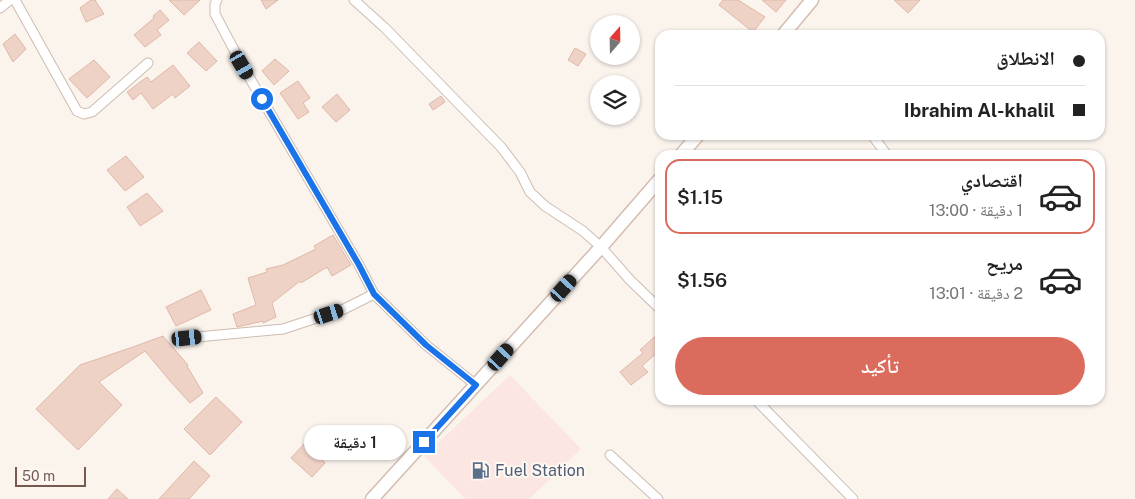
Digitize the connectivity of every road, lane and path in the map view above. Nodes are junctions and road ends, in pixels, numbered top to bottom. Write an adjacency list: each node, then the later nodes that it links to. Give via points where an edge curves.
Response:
1 (10, 0): 6 (street)
2 (15, 0): 8 (street, via 77,111 84,114 92,112)
3 (217, 0): 13 (street, via 215,14 242,65)
4 (354, 0): 12 (street, via 501,147 530,192)
5 (812, 0): 7 (street)
6 (0, 8)
7 (791, 30)
8 (148, 63)
9 (694, 140): 10 (street)
10 (685, 150)
11 (655, 185): 12 (street)
12 (601, 247): 14 (street); 16 (street)
13 (374, 294): 15 (street, via 344,309 283,329); 16 (street, via 426,345)
14 (655, 304)
15 (187, 338)
16 (476, 385): 19 (street)
17 (761, 405): 21 (street)
18 (610, 455): 20 (street)
19 (372, 499)
20 (658, 499)
21 (853, 499)

